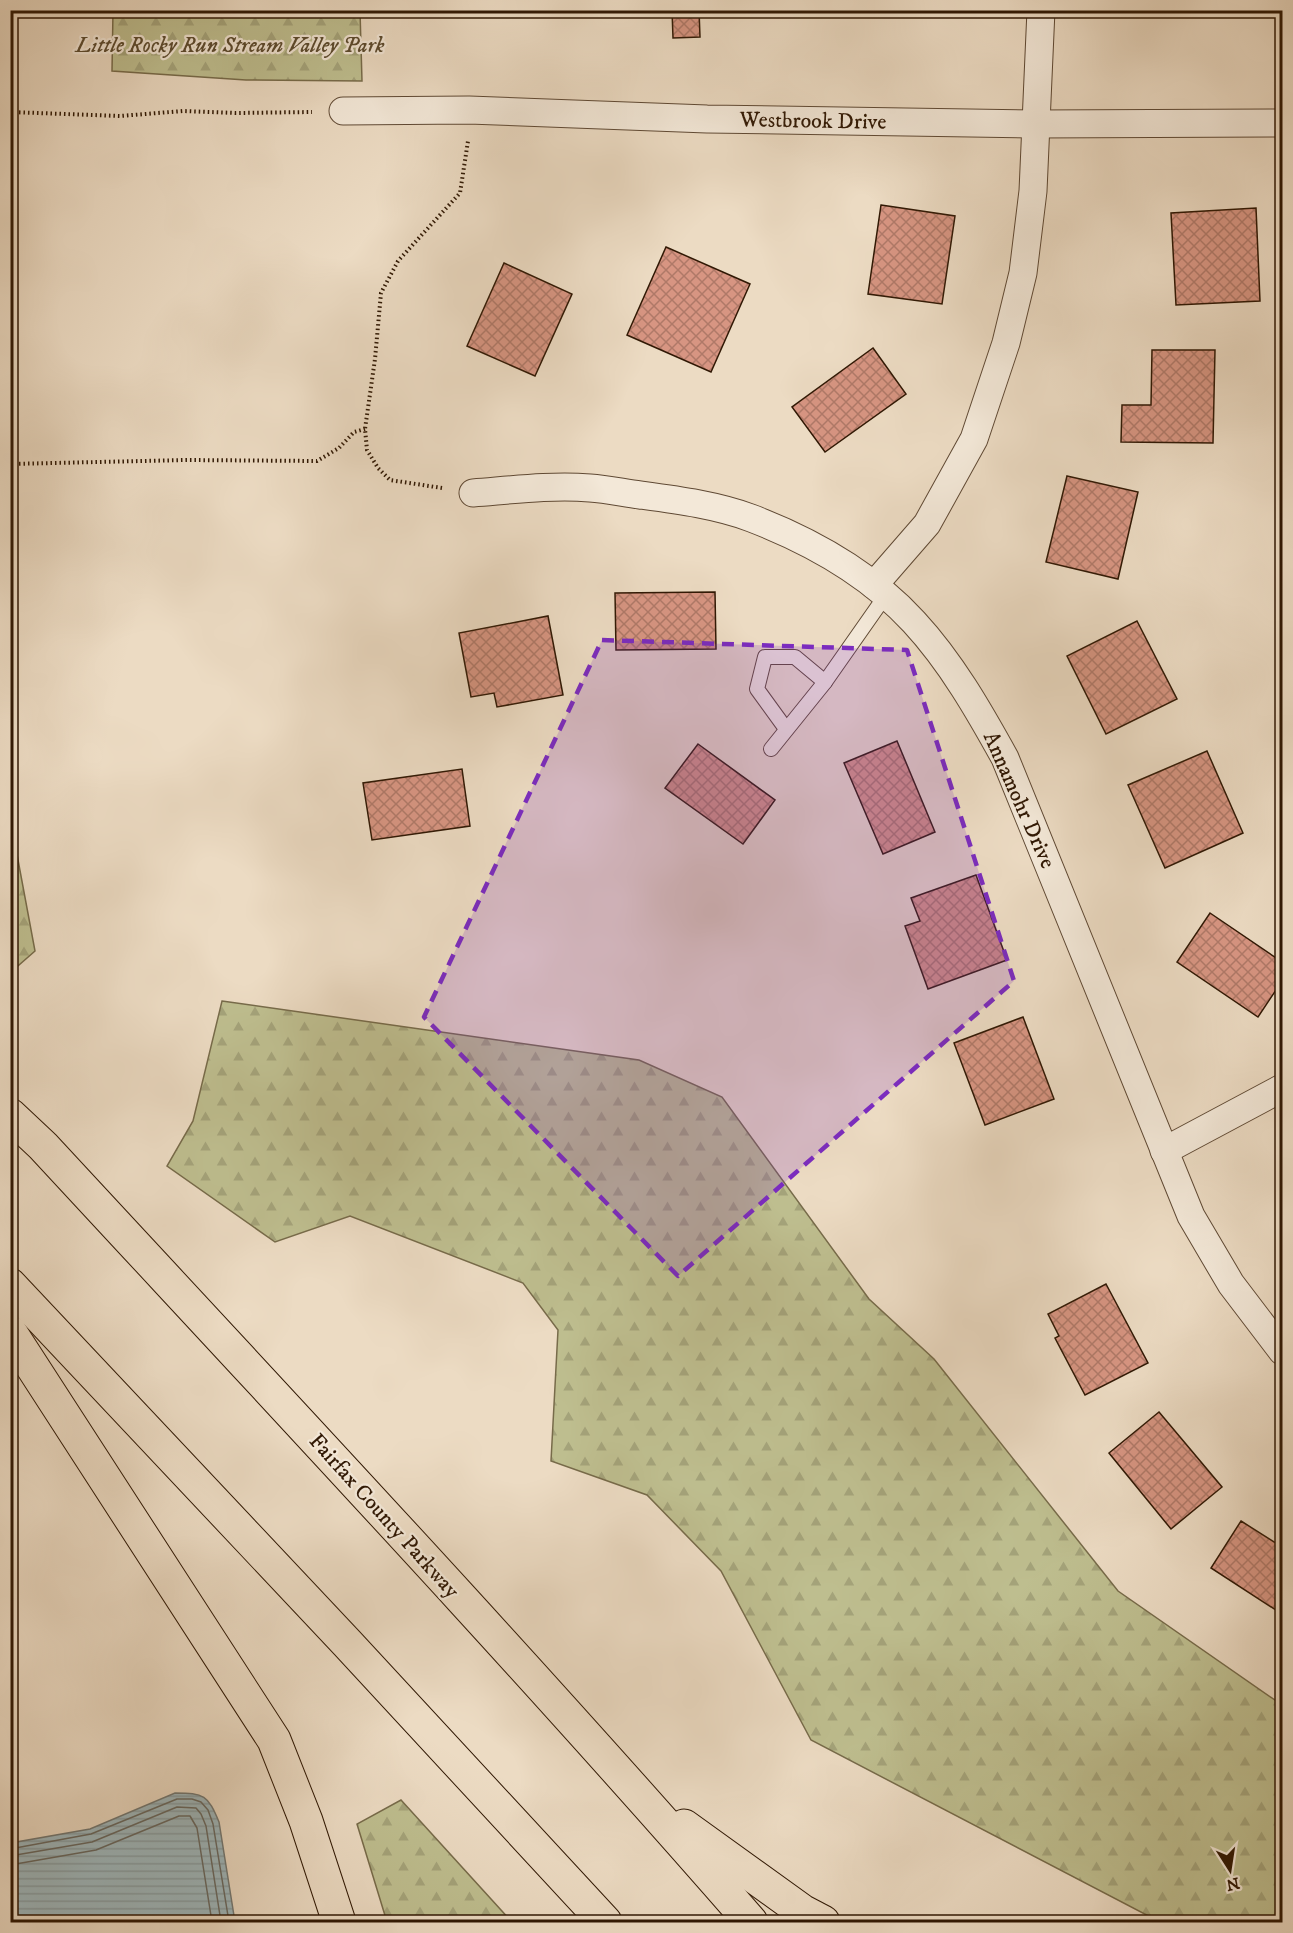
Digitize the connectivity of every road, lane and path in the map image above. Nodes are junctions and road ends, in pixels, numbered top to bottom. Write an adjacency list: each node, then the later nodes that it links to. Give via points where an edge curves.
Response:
1 (1041, 10): 6 (street)
2 (469, 110): 3 (street, Westbrook Drive); 6 (street, Westbrook Drive, via 707,119); 7 (path, via 460,193 398,261 381,293)
3 (343, 111): 4 (path, via 183,111 120,116)
4 (10, 112)
5 (1282, 123): 6 (street, Westbrook Drive)
6 (1035, 124): 10 (street, via 1033,191 1023,273 1006,343 974,440 927,524)
7 (365, 429): 8 (path, via 354,432 339,448 317,461); 9 (path, via 367,450 390,480)
8 (10, 464)
9 (472, 493): 10 (street, Annamohr Drive, via 591,488 685,502 750,518 821,550)
10 (880, 590): 11 (lane); 16 (street, Annamohr Drive, via 915,623 942,658 981,714 1005,758)
11 (825, 682): 12 (lane); 12 (lane, via 795,657 765,657 757,689)
12 (786, 729): 13 (lane)
13 (771, 749)
14 (1282, 1088): 16 (street)
15 (10, 1115): 20 (highway, Fairfax County Parkway, via 253,1372)
16 (1164, 1151): 19 (street, Annamohr Drive, via 1191,1216 1231,1284)
17 (10, 1285): 22 (highway)
18 (10, 1332): 21 (highway, via 274,1740 306,1821)
19 (1282, 1351)
20 (638, 1792): 23 (highway, Fairfax County Parkway); 24 (highway)
21 (339, 1923)
22 (605, 1923)
23 (751, 1923)
24 (823, 1923)

